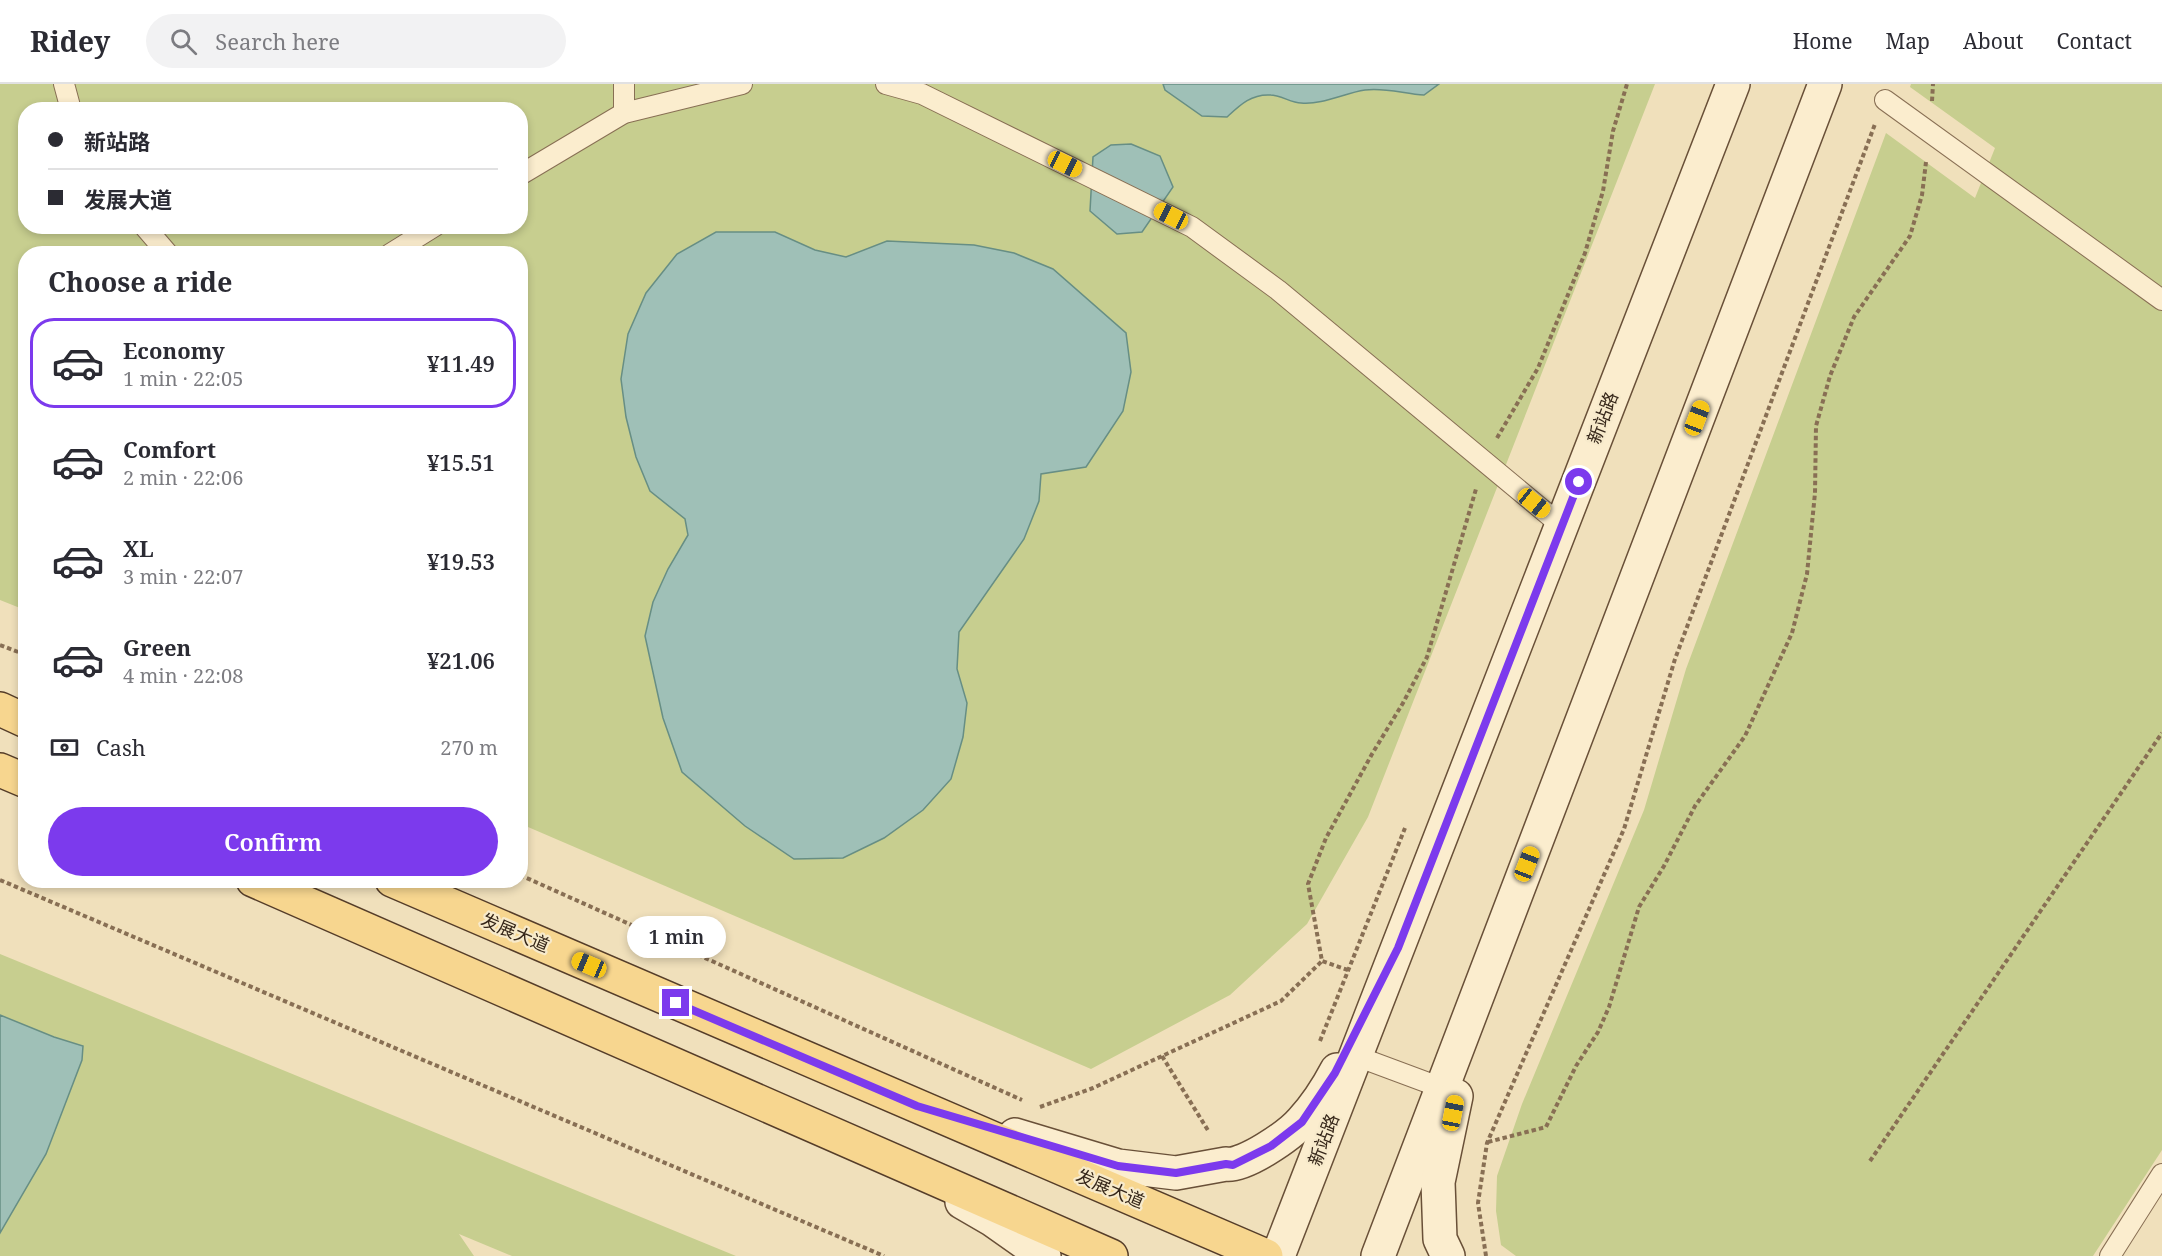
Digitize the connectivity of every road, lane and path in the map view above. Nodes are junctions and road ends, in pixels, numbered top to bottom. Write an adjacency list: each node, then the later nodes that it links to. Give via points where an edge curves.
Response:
1 (64, 84): 10 (lane)
2 (624, 84): 11 (lane)
3 (742, 84): 11 (lane)
4 (886, 84): 19 (lane, via 922,94 1192,227 1278,290)
5 (1627, 84): 19 (path, via 1612,131 1602,191 1585,253 1538,368)
6 (1733, 84): 20 (street, 新站路)
7 (1825, 84): 38 (street)
8 (1933, 84): 12 (path)
9 (1885, 99): 12 (lane); 47 (path, via 1675,659 1624,829)
10 (69, 102)
11 (624, 112): 13 (lane)
12 (1930, 132): 18 (lane); 47 (path, via 1922,195 1910,236 1854,317 1830,376 1816,426 1815,493 1807,574 1792,633 1745,736 1695,807 1639,907 1609,1007 1546,1127)
13 (528, 170)
14 (151, 234): 16 (lane)
15 (422, 234): 17 (lane)
16 (161, 246)
17 (403, 246)
18 (2162, 300)
19 (1484, 461): 20 (lane); 36 (path, via 1427,657 1326,838 1308,884)
20 (1562, 526): 35 (street, 新站路)
21 (0, 645): 22 (path)
22 (18, 652)
23 (0, 710): 24 (main road)
24 (18, 718)
25 (2162, 733): 49 (path)
26 (0, 770): 27 (main road)
27 (18, 778)
28 (1406, 826): 37 (path)
29 (528, 879): 43 (path)
30 (0, 880): 31 (path)
31 (18, 888)
32 (19, 888): 51 (path)
33 (271, 888): 48 (main road)
34 (411, 888): 44 (main road, 发展大道)
35 (1398, 948): 41 (street, 新站路); 44 (street, via 1335,1073 1302,1122 1271,1146 1233,1165 1176,1173 1118,1166)
36 (1322, 961): 37 (path); 40 (path, via 1281,1001)
37 (1348, 970): 39 (path)
38 (1476, 998): 42 (street); 57 (street, via 1438,1182 1440,1239)
39 (1318, 1046)
40 (1162, 1056): 45 (path, via 1038,1108); 46 (path)
41 (1356, 1056): 42 (lane); 55 (street, 新站路)
42 (1442, 1088): 56 (street)
43 (1028, 1103)
44 (917, 1106): 54 (main road, 发展大道)
45 (1048, 1113)
46 (1213, 1138)
47 (1487, 1143): 58 (path, via 1478,1203)
48 (893, 1161): 52 (street, via 993,1220); 53 (main road)
49 (1870, 1161)
50 (2162, 1174): 59 (lane)
51 (884, 1256)
52 (1044, 1256)
53 (1111, 1256)
54 (1266, 1256)
55 (1278, 1256)
56 (1378, 1256)
57 (1448, 1256)
58 (1486, 1256)
59 (2110, 1256)

